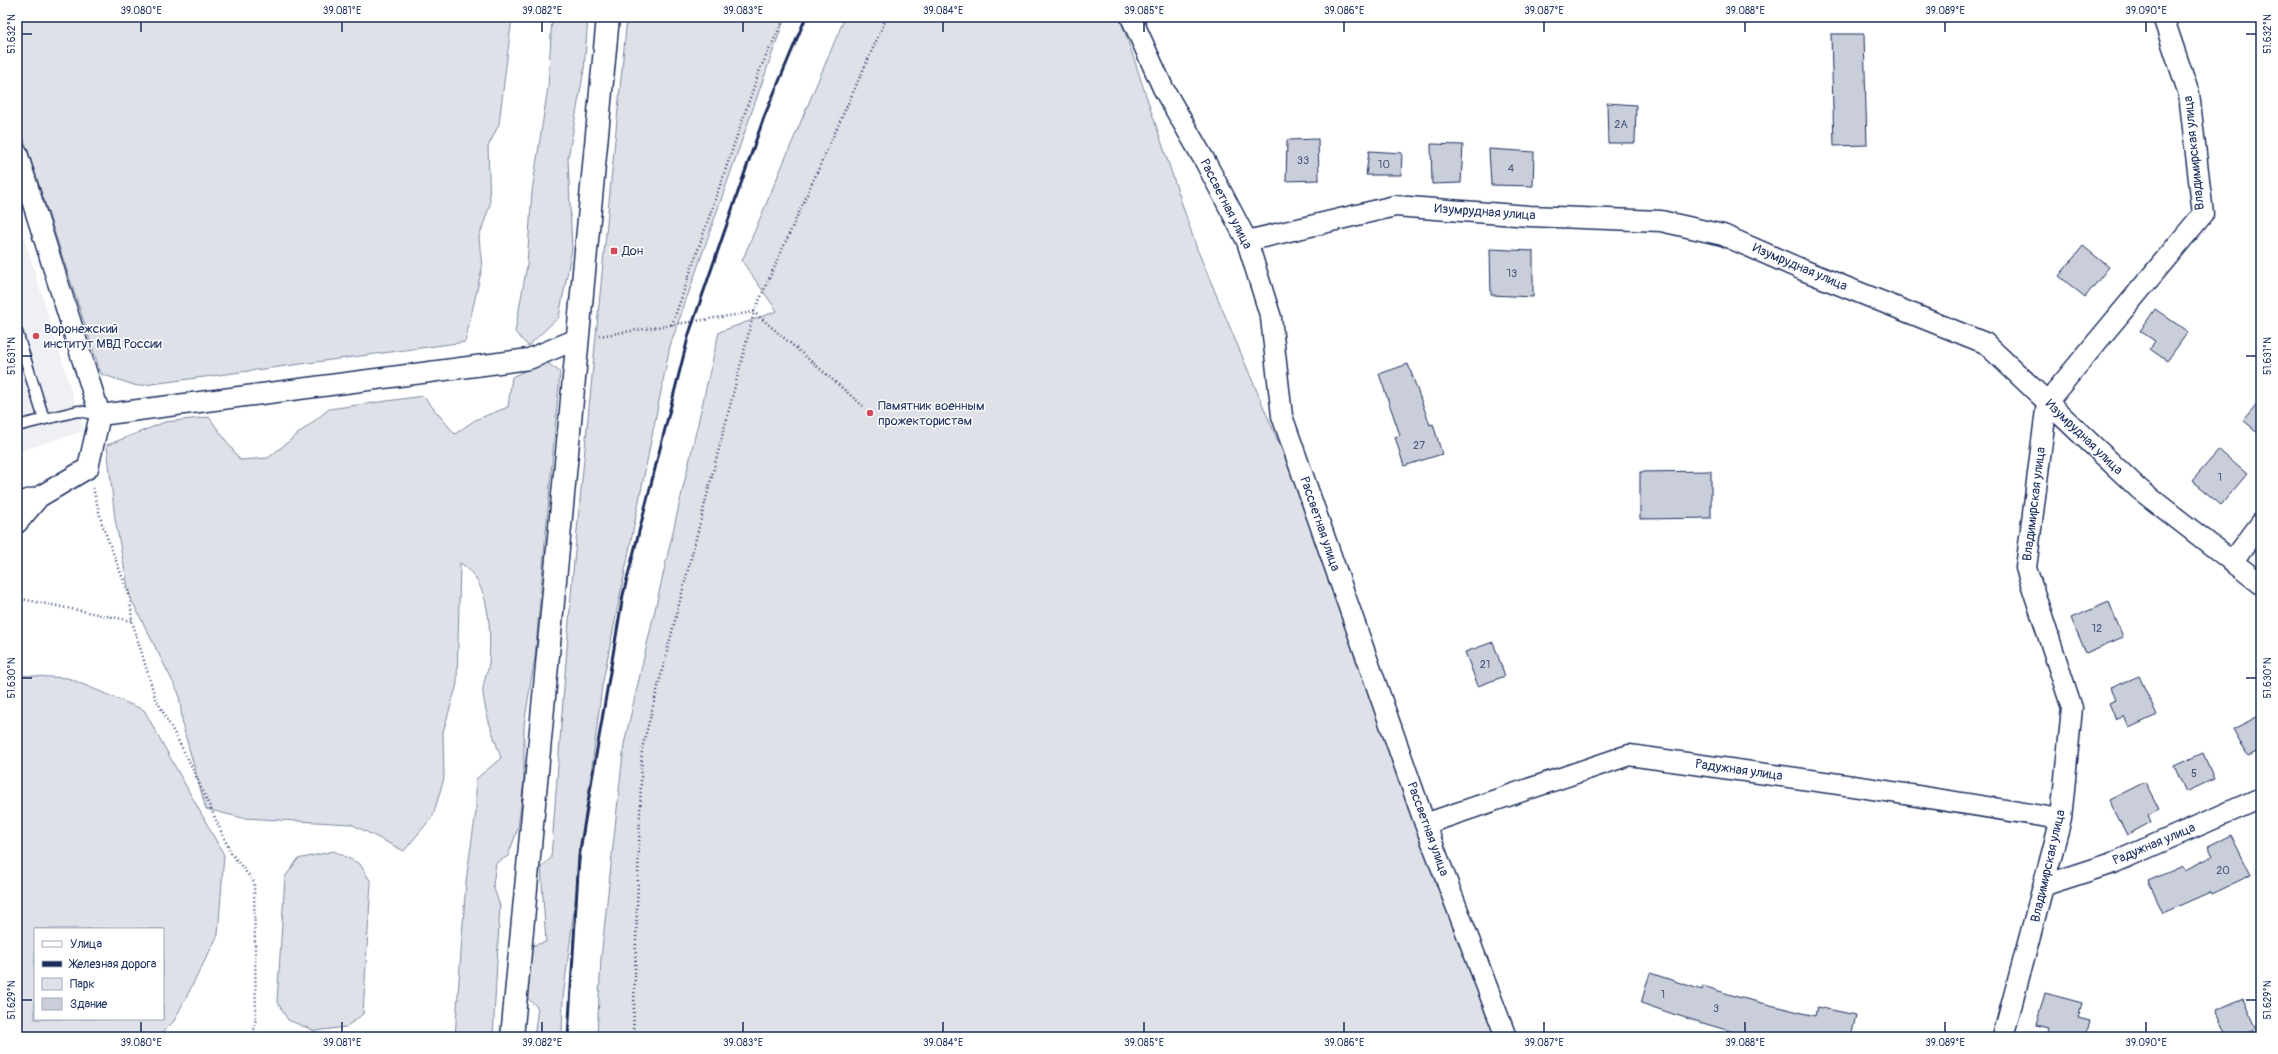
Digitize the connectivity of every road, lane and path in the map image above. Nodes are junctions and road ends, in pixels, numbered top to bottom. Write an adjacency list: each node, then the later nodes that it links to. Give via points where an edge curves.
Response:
1 (608, 17): 11 (street)
2 (785, 17): 9 (path, via 760,69)
3 (886, 17): 8 (path)
4 (1131, 17): 7 (street, Рассветная улица, via 1163,88)
5 (2163, 17): 12 (street, Владимирская улица, via 2189,94 2202,214)
6 (17, 153): 14 (street)
7 (1246, 241): 12 (street, Изумрудная улица, via 1395,206 1529,216 1661,221 1723,235 1985,343); 28 (street, Рассветная улица, via 1271,318 1282,416)
8 (754, 312): 9 (path); 13 (path); 32 (path, via 642,749)
9 (672, 325): 11 (path)
10 (17, 332): 15 (lane)
11 (576, 339): 14 (street, via 529,359); 31 (street)
12 (2047, 402): 22 (street, Изумрудная улица, via 2139,489); 27 (street, Владимирская улица, via 2026,568 2072,708)
13 (863, 406)
14 (100, 415): 15 (lane, via 78,411); 17 (street)
15 (44, 420): 16 (lane)
16 (17, 426)
17 (88, 468): 18 (street); 25 (path, via 102,524 130,597)
18 (39, 497): 19 (street); 20 (street)
19 (17, 503)
20 (17, 523)
21 (2261, 523): 22 (street)
22 (2232, 562): 23 (street, Изумрудная улица)
23 (2261, 584)
24 (17, 598): 25 (path)
25 (132, 621): 30 (path, via 155,697 188,759 231,853 254,882 256,1017)
26 (2261, 798): 29 (street, Радужная улица, via 2113,863)
27 (2061, 819): 28 (street, Радужная улица, via 1867,788 1629,755); 29 (street, Владимирская улица)
28 (1425, 824): 33 (street, Рассветная улица)
29 (2045, 885): 34 (street, Владимирская улица)
30 (253, 1037)
31 (512, 1037)
32 (633, 1037)
33 (1506, 1037)
34 (2003, 1037)

